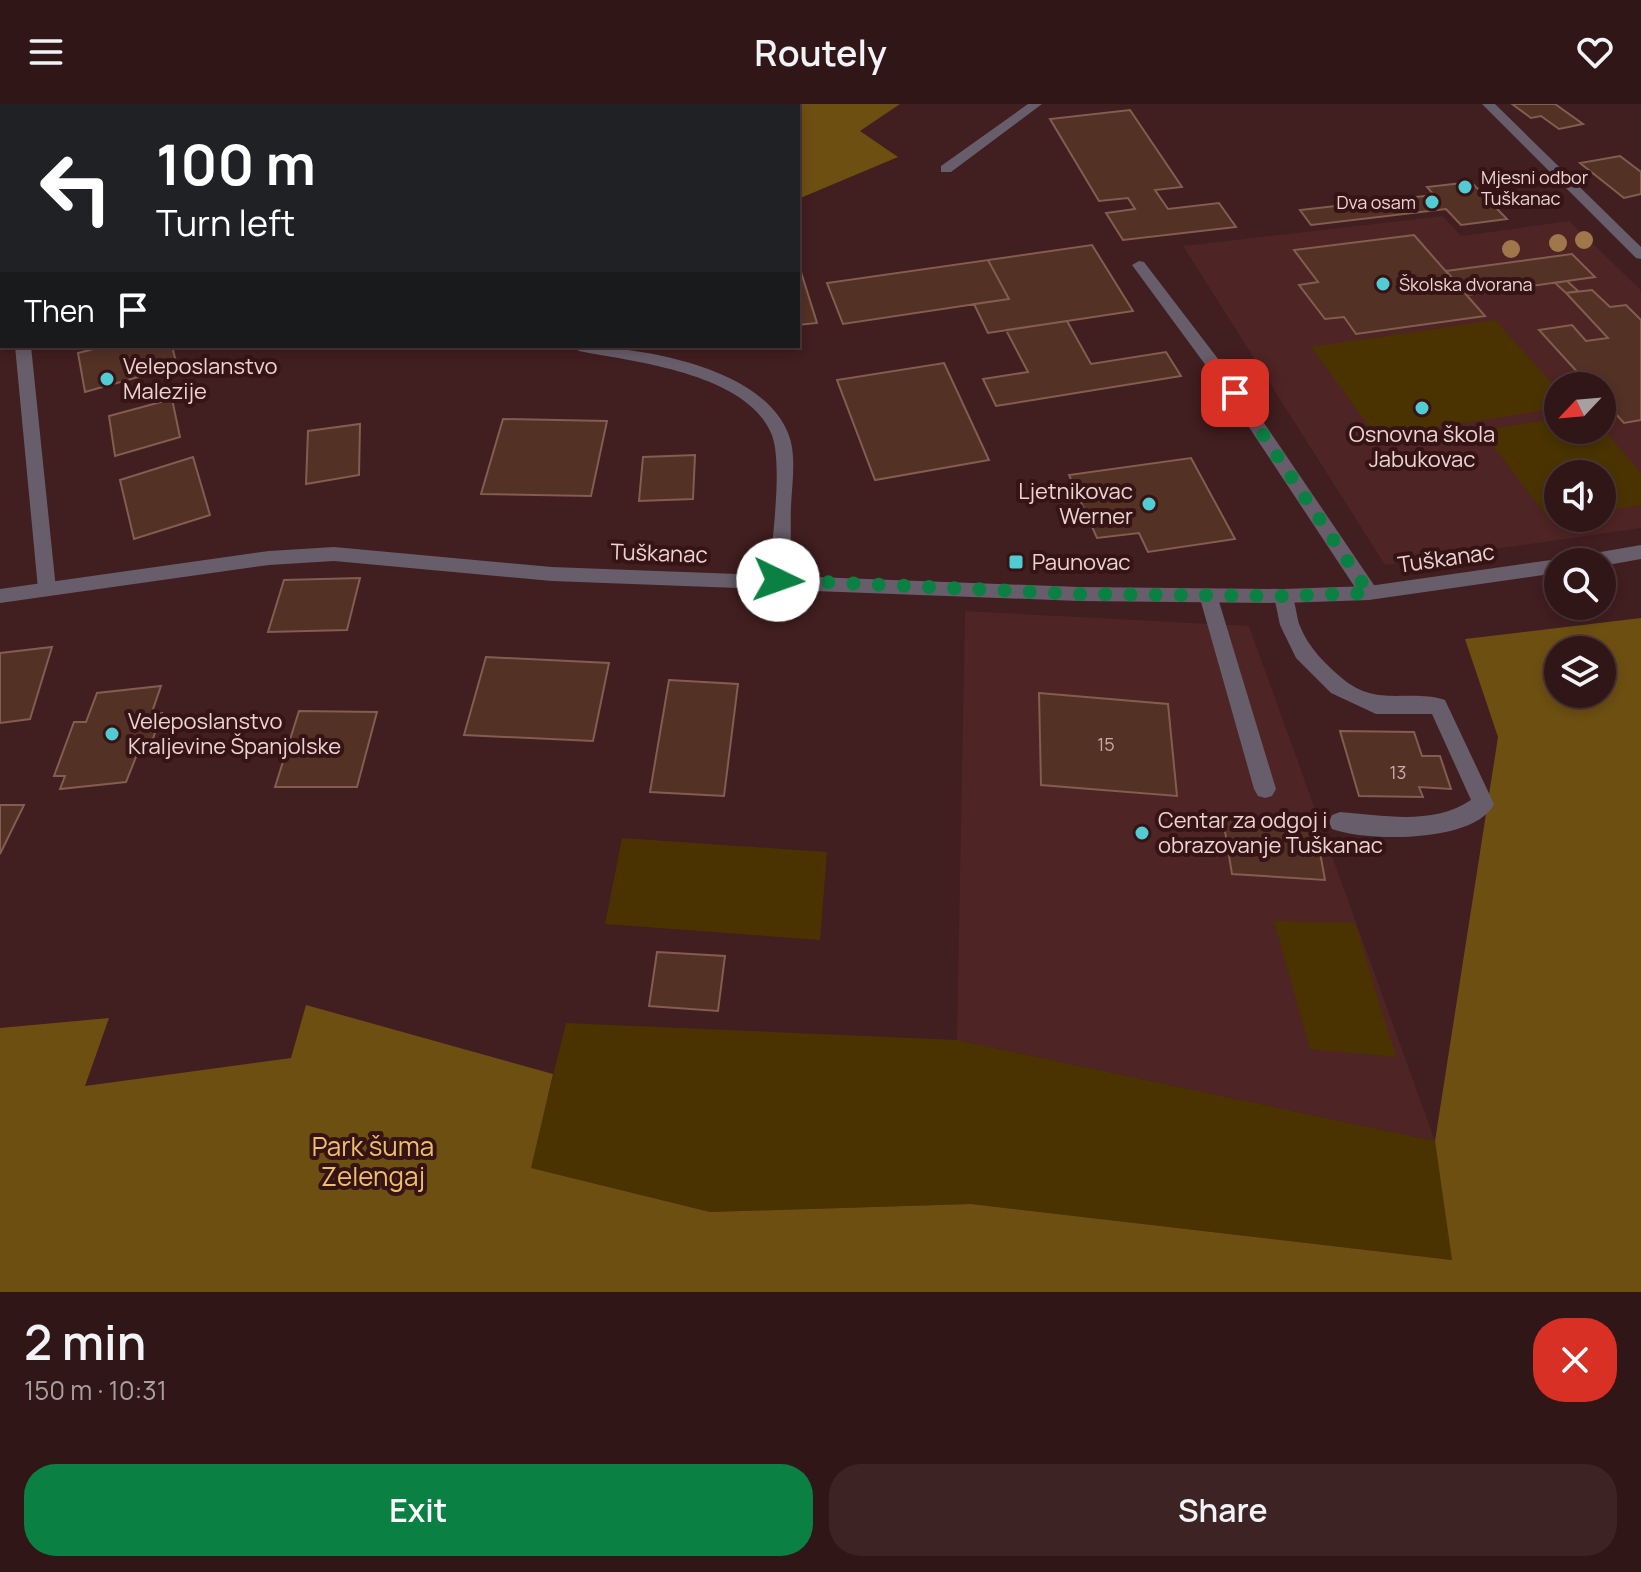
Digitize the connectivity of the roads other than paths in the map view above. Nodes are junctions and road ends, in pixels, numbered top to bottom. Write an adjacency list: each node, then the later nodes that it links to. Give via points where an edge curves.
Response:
1 (1036, 104): 3 (street)
2 (1488, 104): 4 (street)
3 (946, 169)
4 (1641, 255)
5 (1139, 265): 13 (street, via 1235,393)
6 (23, 348): 12 (street)
7 (589, 348): 11 (street, via 686,368 739,390 760,405 781,434)
8 (1641, 552): 9 (street)
9 (1616, 556)
10 (1544, 568): 13 (street, Tuškanac)
11 (778, 580): 12 (street, Tuškanac, via 552,574 334,554); 14 (street, Tuškanac)
12 (47, 589): 15 (street, Tuškanac)
13 (1369, 593): 16 (street, Tuškanac)
14 (1208, 595): 16 (street, Tuškanac); 17 (street)
15 (0, 596)
16 (1283, 596): 18 (street, via 1303,652 1338,687 1376,706 1438,706 1483,804 1465,819 1442,827)
17 (1265, 789)
18 (1340, 822)

